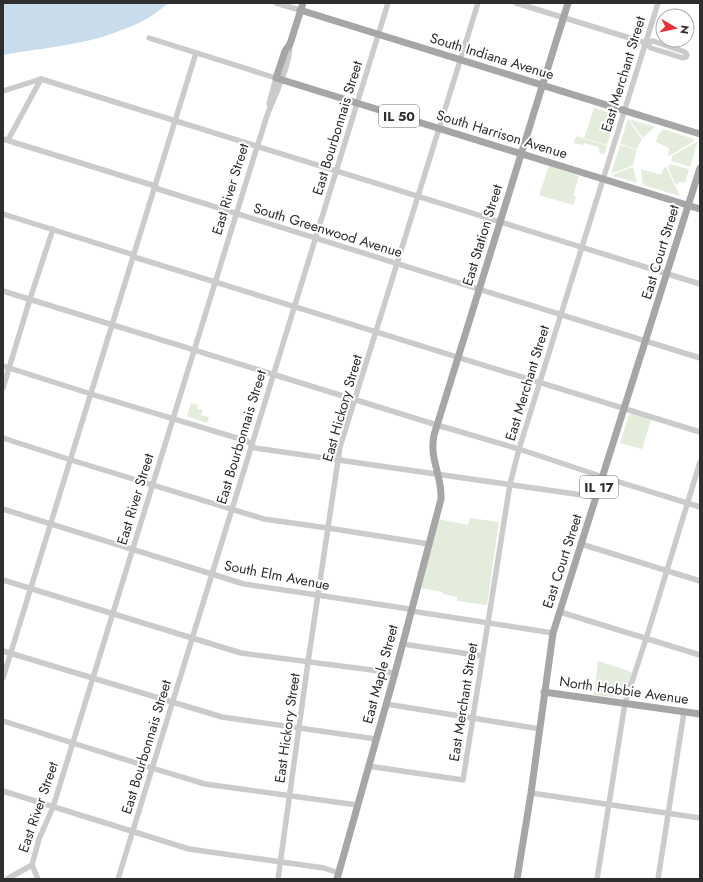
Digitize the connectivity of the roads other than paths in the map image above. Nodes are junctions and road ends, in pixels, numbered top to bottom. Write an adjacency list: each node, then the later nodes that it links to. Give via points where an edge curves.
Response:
1 (276, 3): 7 (street, South Indiana Avenue)
2 (388, 3): 9 (street, East Bourbonnais Street)
3 (478, 3): 13 (street, East Hickory Street)
4 (516, 3): 8 (street)
5 (568, 3): 8 (main road, East Station Street)
6 (658, 3): 11 (street, East Merchant Street)
7 (302, 5): 9 (main road, South Indiana Avenue); 14 (main road, East River Street, via 290,44 285,51)
8 (563, 17): 11 (street); 16 (main road, East Station Street)
9 (378, 34): 13 (main road, South Indiana Avenue); 18 (street, East Bourbonnais Street)
10 (148, 38): 12 (street, South Harrison Avenue)
11 (646, 43): 11 (street, via 651,48 683,58 687,55 685,52 653,42); 19 (street, East Merchant Street)
12 (196, 53): 14 (street, South Harrison Avenue); 20 (street)
13 (461, 60): 16 (main road, South Indiana Avenue); 21 (street, East Hickory Street)
14 (279, 78): 18 (main road, South Harrison Avenue / IL 50); 24 (street, East River Street, via 269,102)
15 (41, 79): 17 (street); 20 (street); 23 (street)
16 (542, 85): 19 (main road, South Indiana Avenue); 25 (main road, East Station Street)
17 (3, 91)
18 (357, 103): 21 (main road, South Harrison Avenue / IL 50); 27 (street, East Bourbonnais Street)
19 (624, 111): 22 (main road, South Indiana Avenue); 28 (street, East Merchant Street)
20 (175, 121): 24 (street); 29 (street)
21 (439, 128): 25 (main road, South Harrison Avenue / IL 50); 30 (street, East Hickory Street)
22 (700, 134)
23 (6, 140): 29 (street, South Greenwood Avenue)
24 (257, 146): 27 (street); 34 (street, East River Street)
25 (521, 154): 28 (main road, South Harrison Avenue / IL 50); 35 (main road, East Station Street)
26 (700, 168): 31 (main road, East Court Street / IL 17)
27 (336, 171): 30 (street); 37 (street, East Bourbonnais Street)
28 (603, 179): 31 (main road, South Harrison Avenue / IL 50); 38 (street, East Merchant Street)
29 (155, 186): 34 (street, South Greenwood Avenue); 39 (street)
30 (418, 196): 35 (street); 40 (street, East Hickory Street)
31 (688, 205): 32 (main road, IL 50); 41 (main road, East Court Street / IL 17)
32 (700, 209)
33 (3, 214): 36 (street)
34 (237, 214): 37 (street, South Greenwood Avenue); 42 (street, East River Street)
35 (500, 222): 38 (street); 44 (main road, East Station Street)
36 (53, 229): 39 (street); 46 (street)
37 (315, 239): 40 (street, South Greenwood Avenue); 47 (street, East Bourbonnais Street)
38 (582, 247): 41 (street); 48 (street, East Merchant Street)
39 (134, 257): 42 (street); 49 (street)
40 (397, 264): 44 (street, South Greenwood Avenue); 50 (street, East Hickory Street)
41 (667, 274): 43 (street); 51 (main road, East Court Street / IL 17)
42 (215, 282): 47 (street); 52 (street, East River Street)
43 (700, 284)
44 (479, 289): 48 (street, South Greenwood Avenue); 53 (main road, East Station Street)
45 (3, 291): 46 (street)
46 (30, 299): 49 (street); 56 (street)
47 (294, 307): 50 (street); 57 (street, East Bourbonnais Street)
48 (561, 315): 51 (street, South Greenwood Avenue); 58 (street, East Merchant Street)
49 (113, 325): 52 (street); 60 (street)
50 (376, 332): 53 (street); 61 (street, East Hickory Street)
51 (646, 341): 54 (street, South Greenwood Avenue); 62 (main road, East Court Street / IL 17)
52 (194, 350): 57 (street); 63 (street, East River Street)
53 (458, 357): 58 (street); 64 (main road, East Station Street)
54 (700, 358)
55 (3, 366): 56 (street)
56 (9, 368): 59 (street); 60 (street)
57 (273, 374): 61 (street); 67 (street, East Bourbonnais Street)
58 (540, 383): 62 (street); 68 (street, East Merchant Street)
59 (3, 388)
60 (91, 394): 63 (street); 69 (street)
61 (355, 399): 64 (street); 70 (street, East Hickory Street)
62 (624, 409): 65 (street); 73 (main road, East Court Street / IL 17)
63 (173, 418): 67 (street, via 247,441); 75 (street, East River Street)
64 (437, 425): 68 (street); 72 (main road, East Station Street, via 432,449)
65 (700, 432)
66 (3, 438): 69 (street)
67 (251, 446): 70 (street); 80 (street, East Bourbonnais Street)
68 (519, 449): 73 (street); 74 (street, East Merchant Street)
69 (71, 460): 75 (street); 81 (street)
70 (338, 460): 72 (street); 82 (street, East Hickory Street)
71 (700, 462): 77 (street)
72 (439, 474): 74 (street); 83 (main road, East Maple Street, via 441,499)
73 (603, 477): 76 (main road, East Court Street / IL 17); 77 (street)
74 (510, 484): 76 (street); 95 (street, East Merchant Street)
75 (152, 485): 80 (street); 85 (street, East River Street)
76 (596, 497): 84 (main road, East Court Street / IL 17)
77 (688, 503): 78 (street); 86 (street)
78 (700, 507)
79 (3, 509): 81 (street, South Elm Avenue)
80 (232, 510): 82 (street, via 264,519); 87 (street, East Bourbonnais Street)
81 (51, 524): 85 (street, South Elm Avenue); 90 (street)
82 (328, 528): 83 (street); 91 (street, East Hickory Street)
83 (429, 544): 92 (main road, East Maple Street)
84 (581, 544): 86 (street); 93 (main road, East Court Street / IL 17)
85 (133, 549): 87 (street, South Elm Avenue); 94 (street, East River Street)
86 (667, 571): 89 (street); 98 (street)
87 (212, 575): 91 (street, South Elm Avenue, via 244,584); 97 (street, East Bourbonnais Street)
88 (3, 580): 90 (street)
89 (700, 581)
90 (31, 589): 94 (street); 101 (street)
91 (318, 596): 92 (street, South Elm Avenue); 104 (street, East Hickory Street)
92 (411, 611): 95 (street, South Elm Avenue); 99 (main road, East Maple Street)
93 (560, 612): 96 (main road, East Court Street / IL 17); 98 (street)
94 (113, 613): 97 (street); 107 (street, East River Street)
95 (487, 623): 96 (street, South Elm Avenue); 103 (street, East Merchant Street)
96 (553, 633): 108 (main road, East Court Street / IL 17)
97 (192, 639): 104 (street, via 241,654); 109 (street, East Bourbonnais Street)
98 (646, 639): 102 (street); 110 (street)
99 (403, 644): 103 (street); 105 (main road, East Maple Street)
100 (3, 651): 101 (street)
101 (10, 654): 106 (street); 107 (street)
102 (700, 655)
103 (482, 656): 114 (street, East Merchant Street)
104 (308, 662): 105 (street); 116 (street, East Hickory Street)
105 (395, 673): 111 (main road, East Maple Street)
106 (3, 678)
107 (93, 678): 109 (street); 119 (street, East River Street)
108 (544, 692): 110 (main road, North Hobbie Avenue); 117 (main road, East Court Street / IL 17)
109 (172, 703): 116 (street, via 222,717); 121 (street, East Bourbonnais Street)
110 (625, 703): 112 (main road, North Hobbie Avenue); 125 (street)
111 (386, 704): 114 (street); 118 (main road, East Maple Street)
112 (684, 712): 113 (main road, North Hobbie Avenue); 128 (street)
113 (700, 714)
114 (472, 719): 117 (street); 120 (street, East Merchant Street, via 463,780)
115 (3, 720): 119 (street)
116 (299, 729): 118 (street); 124 (street, East Hickory Street)
117 (540, 729): 123 (main road, East Court Street / IL 17)
118 (376, 739): 120 (main road, East Maple Street)
119 (73, 742): 121 (street); 127 (street, East River Street)
120 (368, 766): 126 (main road, East Maple Street)
121 (152, 768): 124 (street, via 206,784); 130 (street, East Bourbonnais Street)
122 (3, 791): 127 (street)
123 (531, 793): 125 (street); 138 (main road, East Court Street / IL 17)
124 (290, 796): 126 (street); 131 (street, East Hickory Street)
125 (609, 804): 128 (street); 139 (street)
126 (357, 805): 133 (main road, East Maple Street)
127 (53, 807): 130 (street); 132 (street, East River Street)
128 (668, 813): 129 (street); 140 (street)
129 (700, 818)
130 (132, 832): 131 (street, via 189,849); 136 (street, East Bourbonnais Street)
131 (280, 862): 133 (street, via 324,868); 137 (street, East Hickory Street)
132 (32, 865): 134 (street, East River Street); 135 (street)
133 (338, 876)
134 (7, 879)
135 (38, 879)
136 (118, 879)
137 (278, 879)
138 (517, 879)
139 (597, 879)
140 (658, 879)

